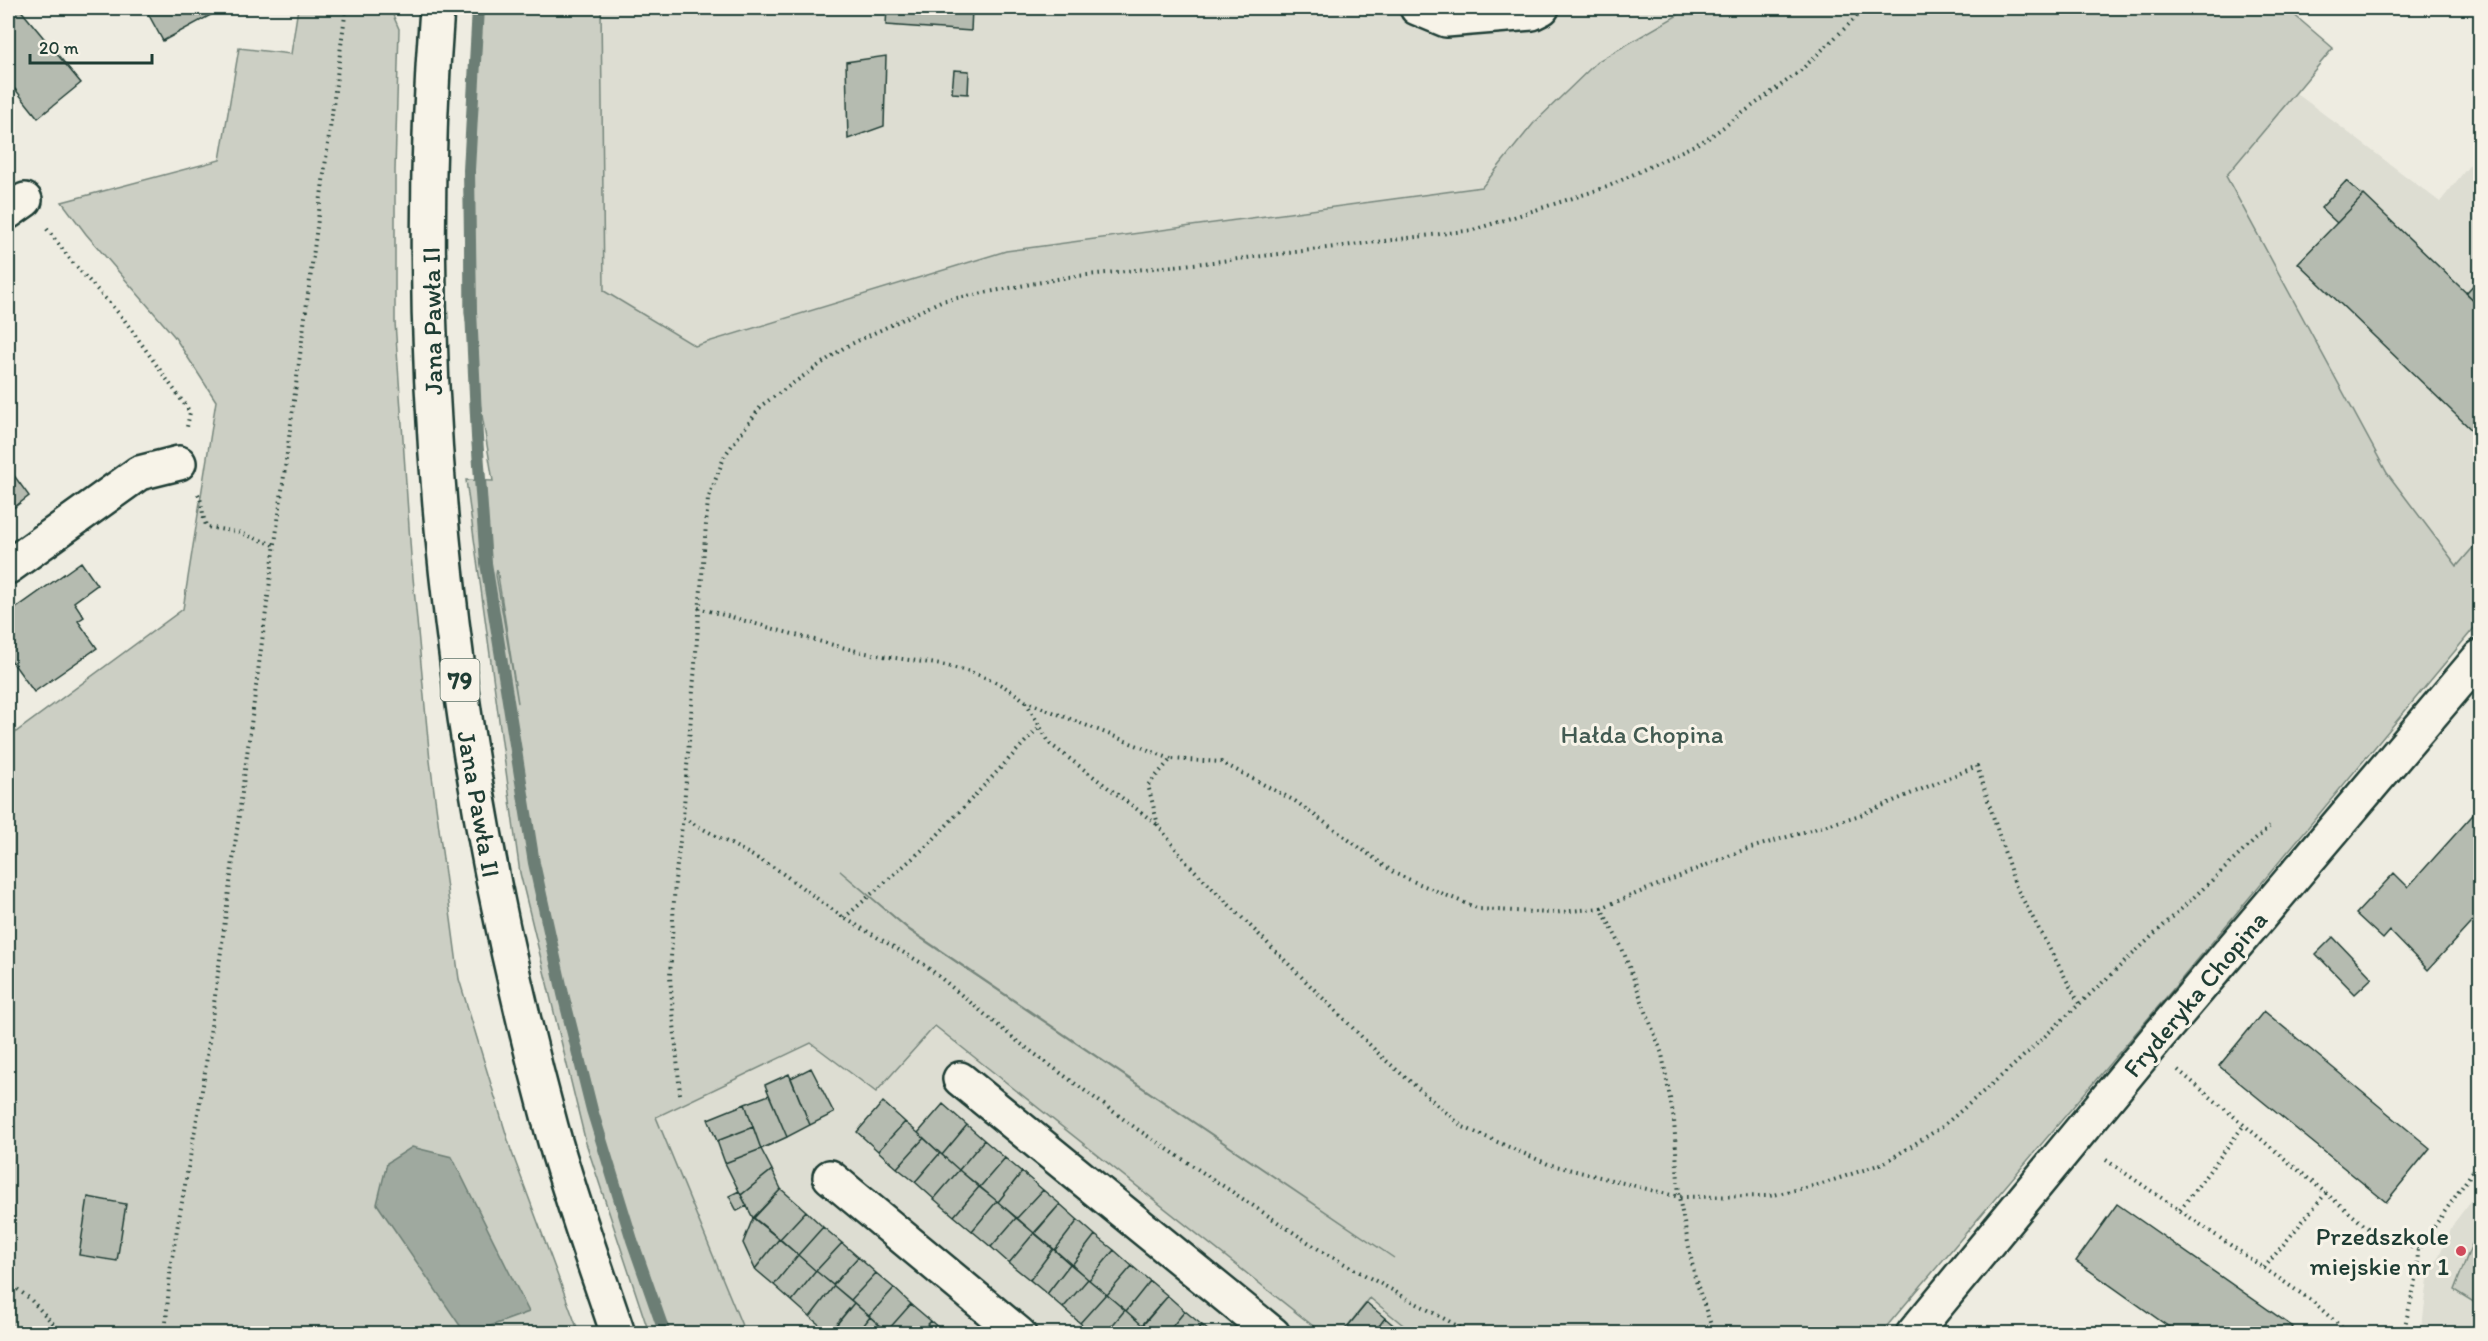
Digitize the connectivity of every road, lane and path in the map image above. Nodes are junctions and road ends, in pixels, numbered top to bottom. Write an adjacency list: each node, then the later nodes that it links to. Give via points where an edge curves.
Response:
1 (346, 8): 8 (path)
2 (437, 8): 36 (main road, Jana Pawła II / 79, via 429,211 432,379 441,518 465,720 491,874 519,1001 570,1190)
3 (1417, 8): 4 (main road, via 1446,21 1532,13)
4 (1542, 8)
5 (1866, 8): 10 (path, via 1799,72 1707,139 1607,187 1473,230 1068,277 941,301 845,347 762,405 725,455 708,499)
6 (16, 206): 7 (path, via 123,318 190,412)
7 (179, 463): 8 (path, via 204,504 203,520 207,527 238,532); 9 (main road, via 139,473)
8 (275, 545): 35 (path, via 204,1079 171,1263)
9 (8, 567)
10 (698, 608): 12 (path, via 855,650 961,668 1006,686); 15 (path)
11 (2481, 657): 41 (main road, Fryderyka Chopina, via 2156,1039)
12 (1025, 701): 13 (path); 14 (path)
13 (1040, 726): 16 (path, via 1050,744); 19 (path, via 929,844)
14 (1171, 759): 16 (path, via 1148,785); 18 (path, via 1221,762 1295,801 1396,874 1479,909 1551,913)
15 (683, 818): 19 (path, via 775,868); 23 (path, via 670,977)
16 (1158, 825): 29 (path, via 1185,861 1383,1058 1463,1127 1548,1164)
17 (2269, 827): 20 (path)
18 (1601, 908): 20 (path, via 1741,850 1860,815 1977,766 2014,885); 29 (path, via 1622,948 1662,1054 1674,1120)
19 (844, 918): 39 (path, via 925,965 1017,1041 1137,1129 1323,1252)
20 (2080, 1005): 29 (path, via 1942,1127 1884,1163 1822,1185 1769,1196)
21 (2171, 1064): 24 (path)
22 (960, 1079): 38 (main road)
23 (680, 1094)
24 (2244, 1125): 28 (path); 30 (path)
25 (2105, 1159): 30 (path)
26 (2481, 1161): 31 (path)
27 (830, 1177): 37 (main road)
28 (2326, 1193): 31 (path, via 2369,1229); 32 (path)
29 (1679, 1197): 40 (path, via 1695,1278)
30 (2180, 1210): 32 (path)
31 (2418, 1250): 43 (path, via 2417,1275)
32 (2264, 1268): 42 (path, via 2312,1300)
33 (8, 1282): 34 (path)
34 (63, 1334)
35 (165, 1334)
36 (618, 1334)
37 (1019, 1334)
38 (1273, 1334)
39 (1472, 1334)
40 (1714, 1334)
41 (1913, 1334)
42 (2349, 1334)
43 (2403, 1334)

